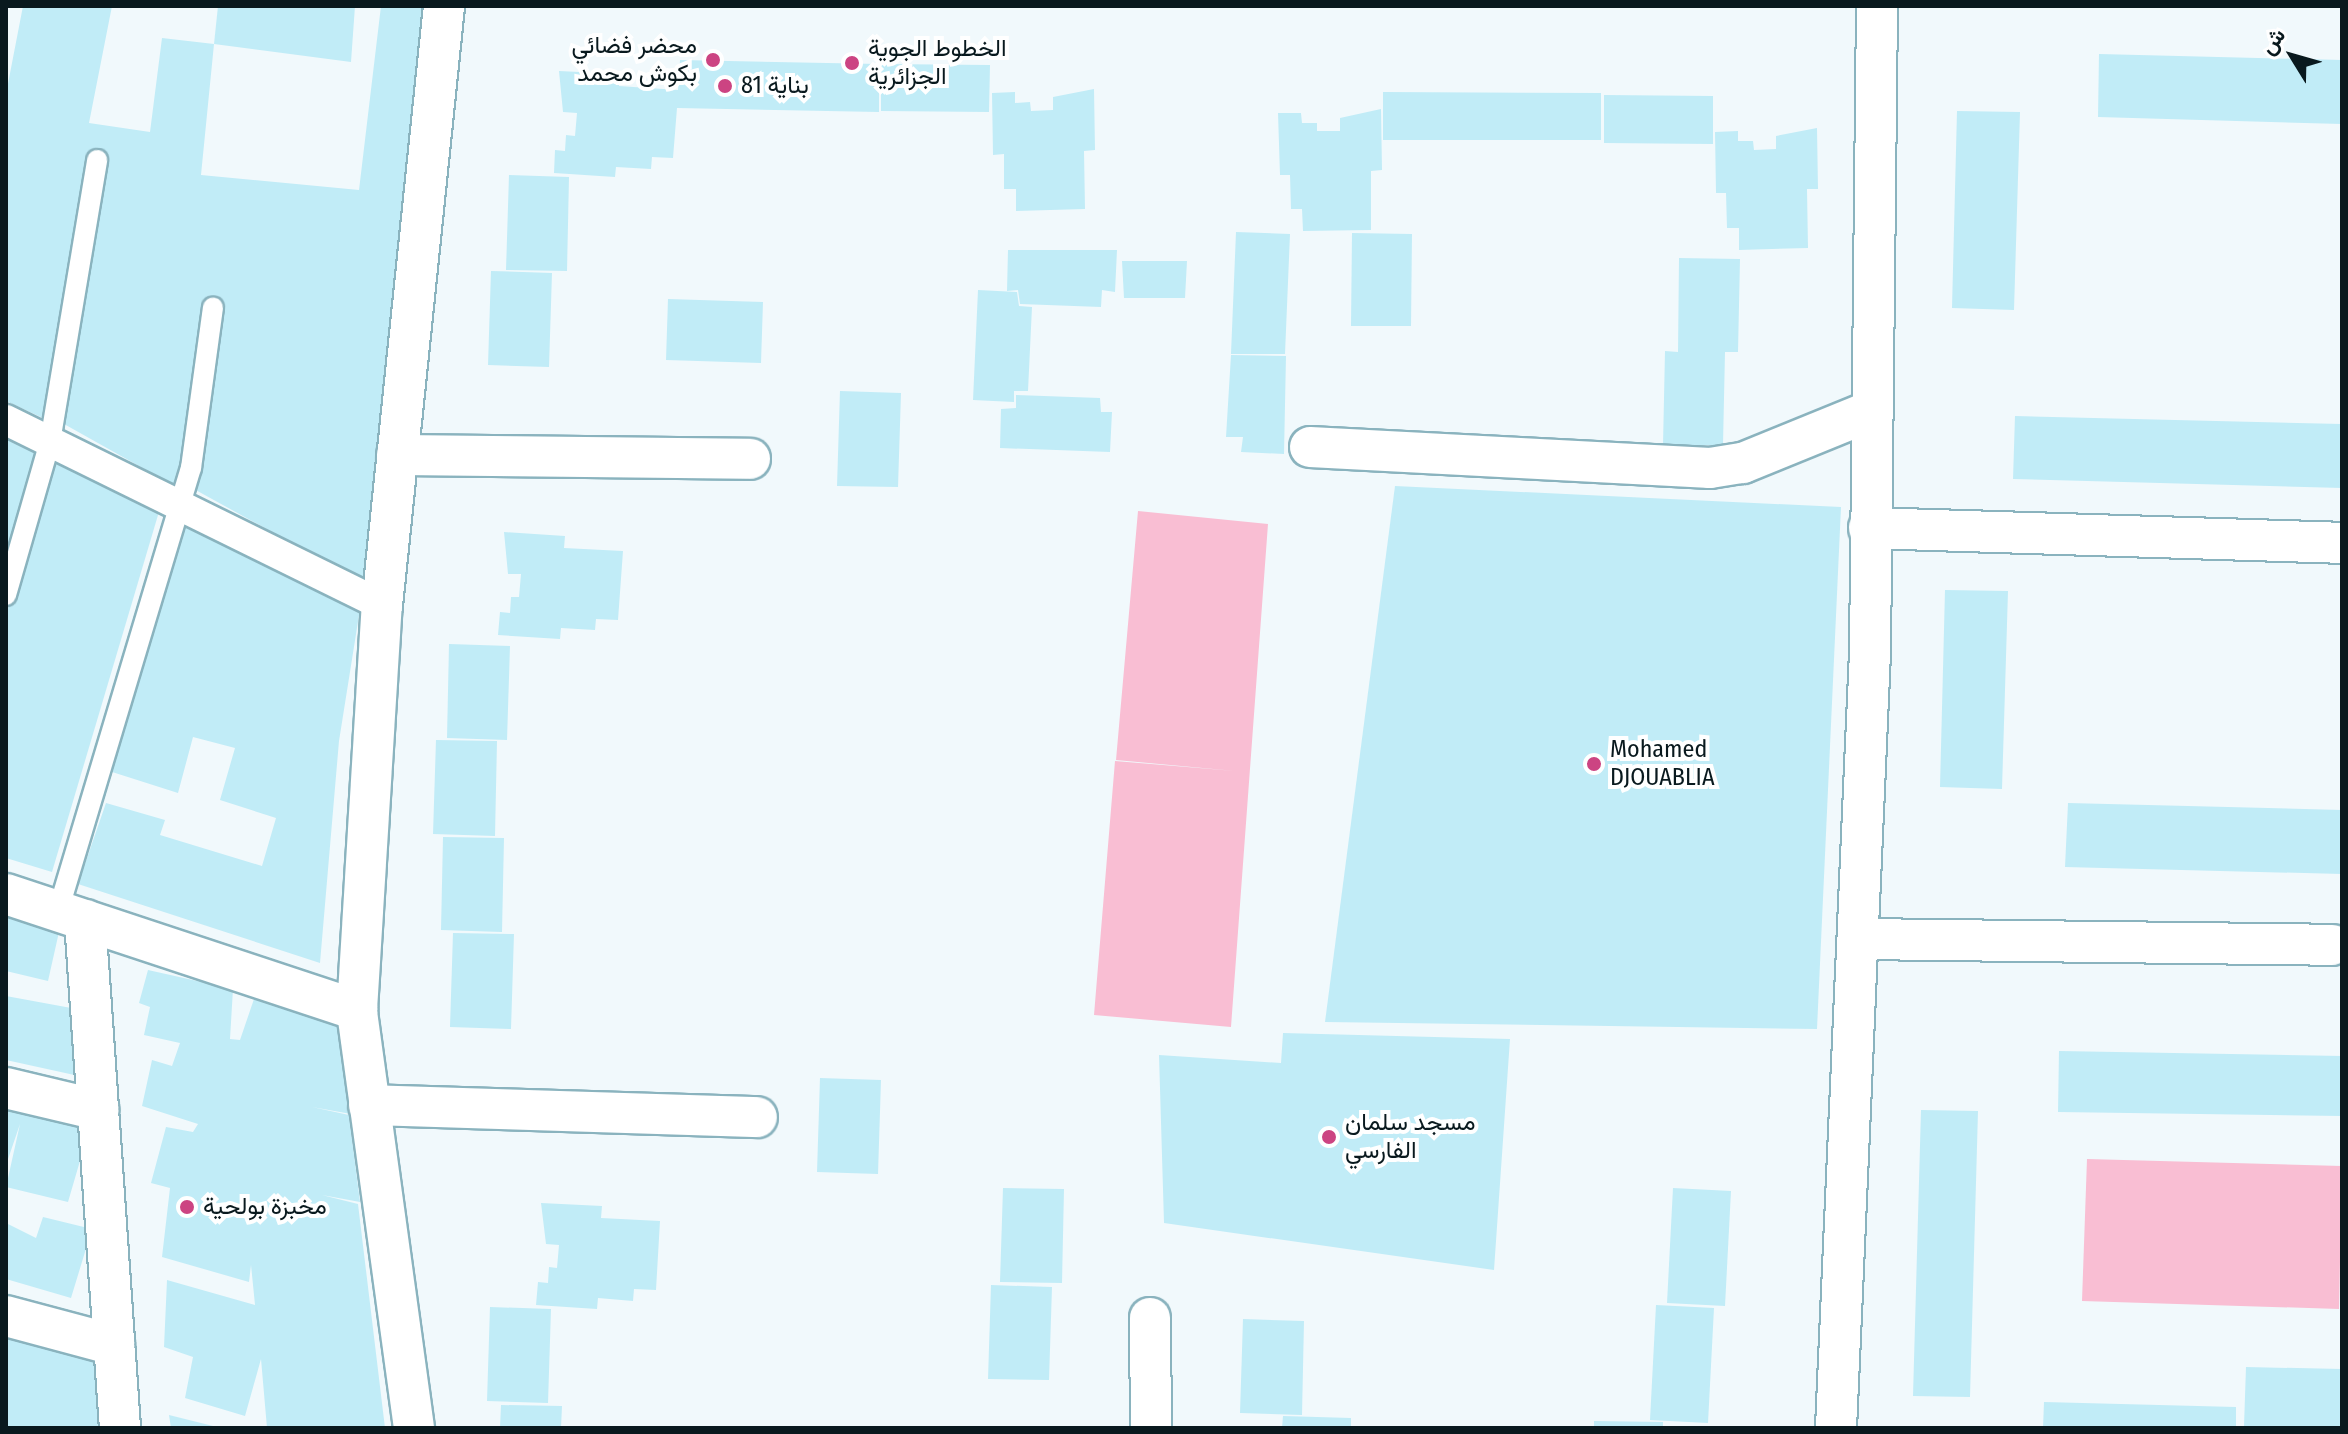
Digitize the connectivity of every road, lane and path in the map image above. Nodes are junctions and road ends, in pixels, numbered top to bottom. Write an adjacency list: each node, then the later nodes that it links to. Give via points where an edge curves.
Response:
1 (444, 6): 9 (street)
2 (1877, 6): 5 (street)
3 (97, 160): 7 (lane)
4 (213, 307): 11 (lane, via 198,442)
5 (1868, 412): 8 (street, via 1743,463 1710,468); 12 (street)
6 (6, 420): 7 (street)
7 (50, 442): 11 (street); 14 (lane)
8 (1310, 447)
9 (397, 455): 10 (street); 15 (street)
10 (750, 459)
11 (179, 508): 15 (street); 17 (lane)
12 (1869, 528): 13 (street); 18 (street)
13 (2342, 543)
14 (6, 595)
15 (382, 605): 20 (street)
16 (6, 894): 17 (street)
17 (71, 915): 20 (street); 23 (street)
18 (1859, 939): 19 (street); 31 (street)
19 (2332, 945)
20 (357, 1010): 22 (street)
21 (6, 1088): 23 (street)
22 (369, 1105): 24 (street); 29 (street)
23 (98, 1110): 27 (street)
24 (757, 1117)
25 (6, 1316): 27 (street)
26 (1150, 1318): 30 (street)
27 (114, 1345): 28 (street)
28 (120, 1428)
29 (414, 1428)
30 (1151, 1428)
31 (1836, 1428)

